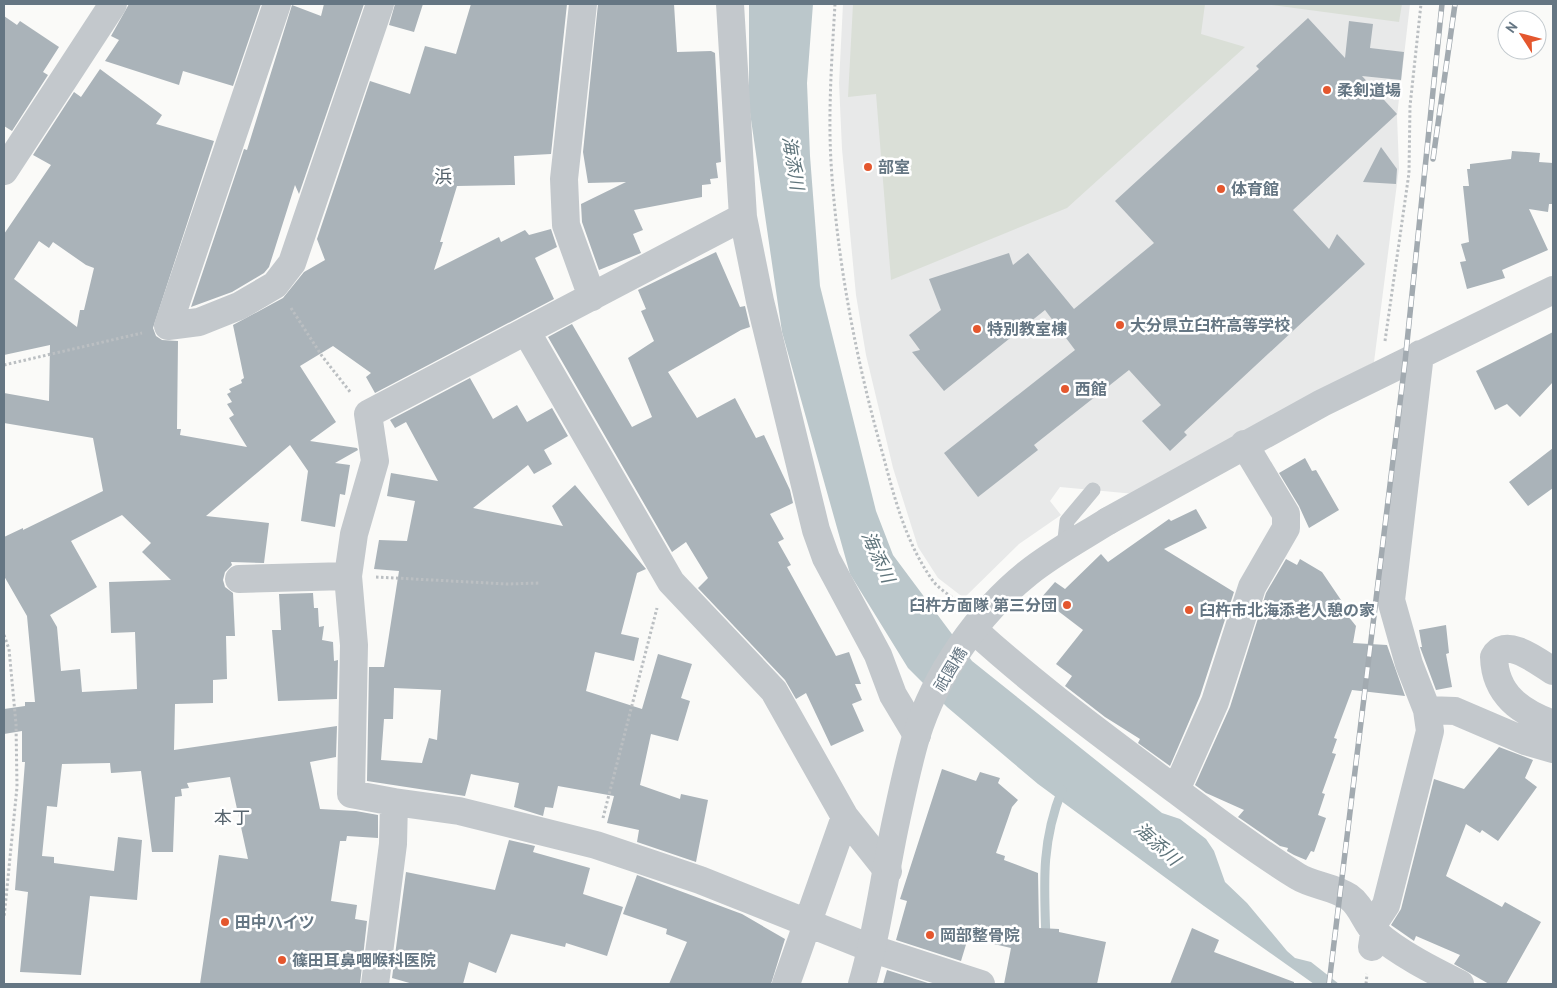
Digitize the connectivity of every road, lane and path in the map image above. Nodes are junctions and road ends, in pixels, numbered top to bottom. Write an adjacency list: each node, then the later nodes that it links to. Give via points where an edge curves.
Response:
1 (113, 4): 8 (street)
2 (277, 4): 13 (street)
3 (380, 4): 10 (street, via 292,263)
4 (582, 4): 12 (street, via 564,179 566,225)
5 (730, 4): 9 (street)
6 (835, 4): 26 (path, via 830,93 831,162 847,303 870,411 911,544 934,582)
7 (1421, 4): 17 (path, via 1410,106 1409,173)
8 (4, 171)
9 (744, 217): 12 (street); 31 (street, via 760,301 826,558 878,656 893,695)
10 (275, 285): 13 (street, via 215,316 199,322); 18 (path, via 322,356)
11 (1553, 290): 15 (street, 祇園橋)
12 (592, 297): 14 (street)
13 (168, 326): 16 (path)
14 (526, 331): 18 (street); 22 (street)
15 (1420, 354): 17 (street, 祇園橋); 29 (street, via 1391,600)
16 (4, 365)
17 (1381, 374): 19 (street, 祇園橋)
18 (368, 414): 23 (street, via 375,461 354,534)
19 (1244, 444): 21 (street, 祇園橋); 33 (street, via 1286,514 1286,528 1252,587 1215,702)
20 (1093, 490): 21 (lane, via 1066,521)
21 (1064, 548): 26 (street, 祇園橋, via 1027,574)
22 (666, 573): 35 (street, via 774,691); 36 (path)
23 (348, 576): 24 (street); 25 (path); 34 (street, via 354,645 351,794)
24 (239, 579)
25 (540, 583)
26 (974, 629): 31 (street, 祇園橋, via 946,672); 33 (street, via 1022,672)
27 (4, 635): 38 (path, via 9,649 16,724 17,787)
28 (1553, 671): 30 (street, via 1524,653 1508,648 1494,657 1497,677 1507,697 1532,716)
29 (1426, 710): 32 (street, via 1455,711 1525,741); 40 (street, via 1430,731 1386,905 1376,920)
30 (1553, 724)
31 (917, 735): 37 (street, 祇園橋)
32 (1553, 749)
33 (1176, 790): 40 (street, via 1244,841 1298,876 1348,897 1356,904)
34 (394, 802): 36 (street, via 459,811); 42 (street, via 393,844)
35 (845, 817): 37 (street); 39 (street)
36 (596, 845): 39 (street, via 700,880)
37 (888, 871): 41 (street, 祇園橋)
38 (4, 918)
39 (807, 923): 41 (street); 43 (street)
40 (1373, 940): 46 (street)
41 (873, 949): 44 (street, 祇園橋); 45 (street)
42 (375, 984)
43 (786, 984)
44 (862, 984)
45 (981, 984)
46 (1460, 984)

